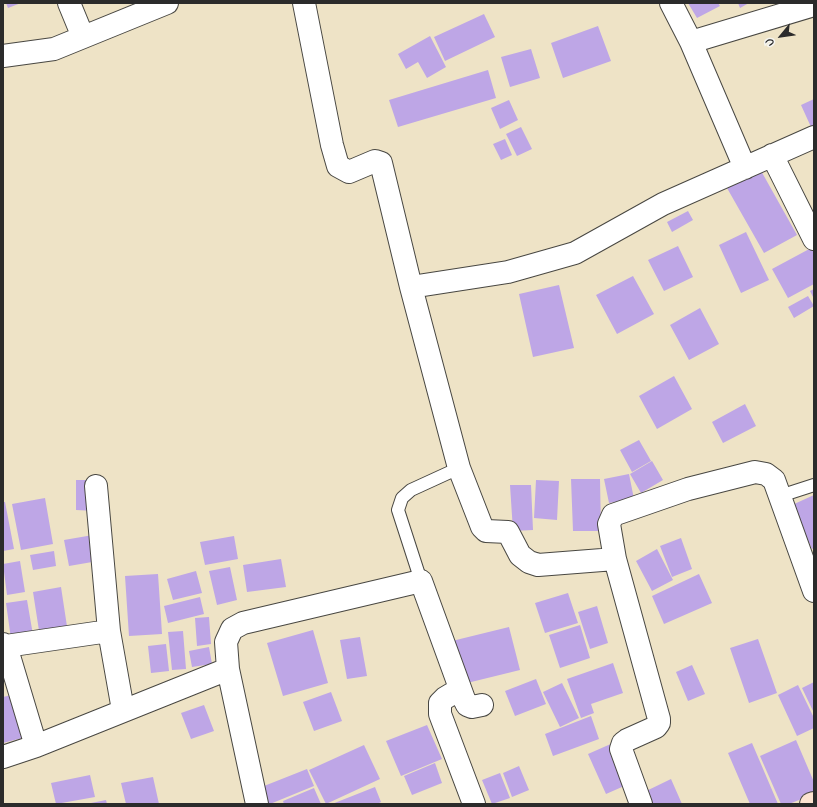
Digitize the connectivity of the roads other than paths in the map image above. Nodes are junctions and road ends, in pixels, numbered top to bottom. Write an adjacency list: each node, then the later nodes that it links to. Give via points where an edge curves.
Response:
1 (69, 3): 6 (street)
2 (304, 3): 13 (street, via 338,166 349,172 375,161 381,164)
3 (671, 3): 7 (street)
4 (157, 5): 6 (street)
5 (814, 5): 7 (street)
6 (83, 37): 8 (street, via 54,49)
7 (691, 42): 11 (street)
8 (3, 56)
9 (814, 137): 10 (street)
10 (772, 155): 11 (street); 12 (street)
11 (745, 168): 13 (street, via 663,204 575,253 508,272)
12 (814, 239)
13 (411, 287): 14 (street)
14 (459, 468): 18 (street, via 482,527 486,531 508,532 520,556 529,562 538,565); 19 (lane, via 411,490 402,498 398,510)
15 (96, 486): 21 (street)
16 (814, 486): 17 (lane)
17 (780, 496): 18 (street, via 774,480 766,474 755,472 688,489 623,511 613,515 608,524); 20 (street)
18 (615, 559): 31 (street, via 659,718 656,727 623,743 622,749)
19 (421, 581): 23 (street, via 244,623 232,629 226,642); 24 (street)
20 (814, 591)
21 (110, 631): 22 (street); 26 (street)
22 (5, 645): 27 (street)
23 (228, 669): 26 (street); 29 (street)
24 (460, 689): 25 (street, via 467,704 472,707); 30 (street, via 440,703 440,714)
25 (482, 705)
26 (123, 710): 27 (street)
27 (36, 746): 28 (street)
28 (3, 757)
29 (257, 804)
30 (474, 804)
31 (641, 804)

